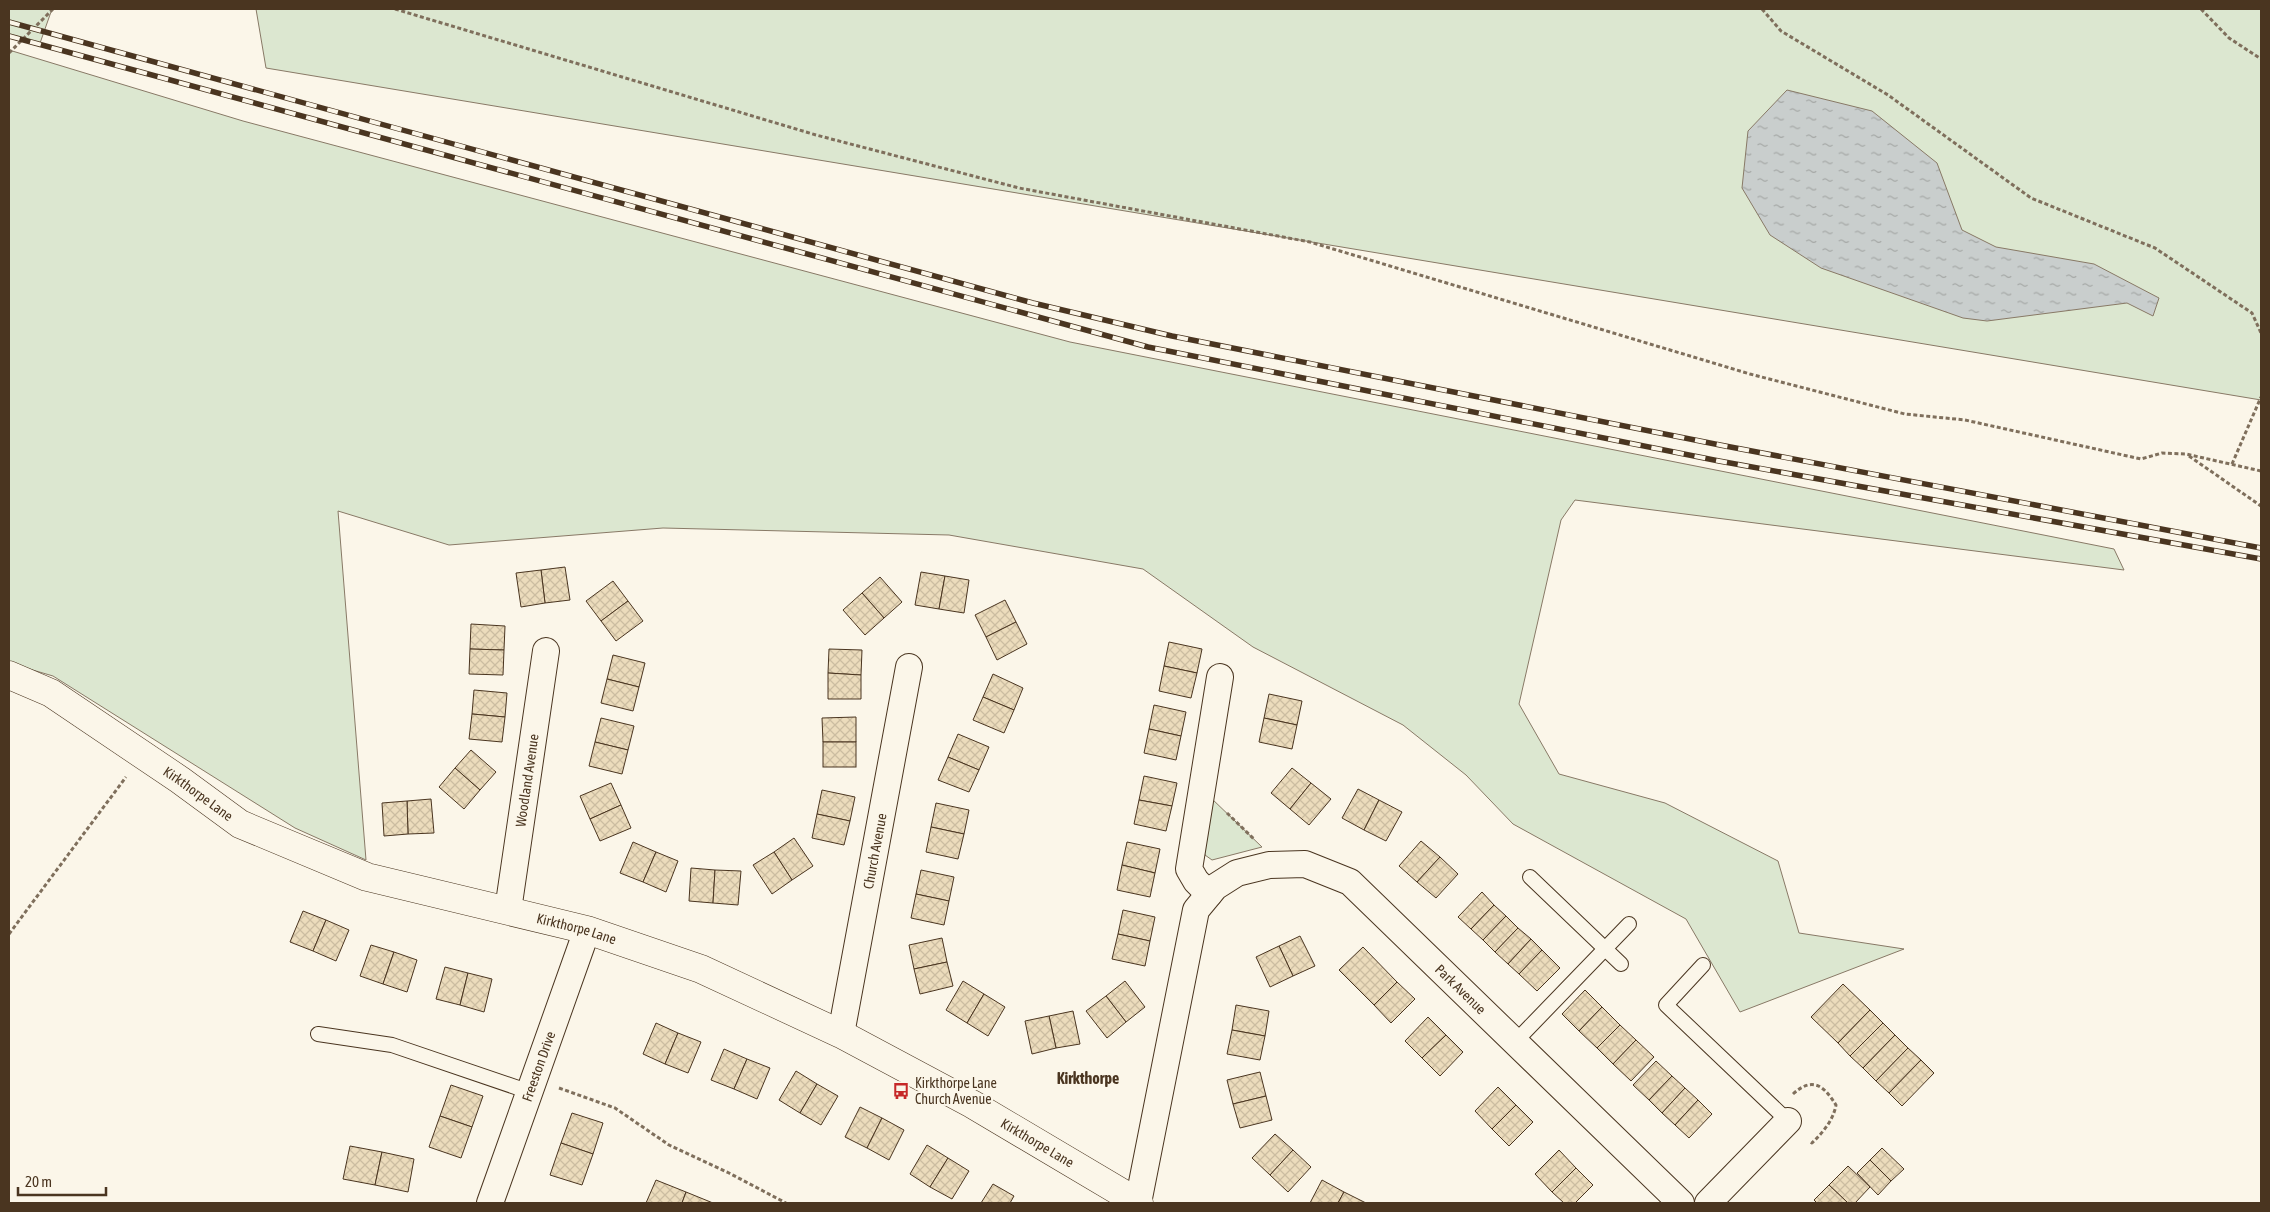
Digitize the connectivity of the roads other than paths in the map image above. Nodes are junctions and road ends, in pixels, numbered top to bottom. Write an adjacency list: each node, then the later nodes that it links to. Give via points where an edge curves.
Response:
1 (546, 651): 7 (street, Woodland Avenue)
2 (909, 667): 14 (street, Church Avenue)
3 (9, 675): 7 (street, Kirkthorpe Lane, via 51,693 240,824 367,877)
4 (1220, 677): 6 (street, via 1189,869)
5 (1530, 877): 10 (lane)
6 (1209, 894): 15 (street, Park Avenue, via 1237,872 1280,864 1305,864 1350,882); 19 (street, Park Avenue, via 1196,910)
7 (508, 910): 9 (street, Kirkthorpe Lane)
8 (1629, 924): 10 (lane)
9 (586, 930): 14 (street, Kirkthorpe Lane, via 701,969); 16 (street, Freeston Drive)
10 (1605, 949): 11 (lane); 15 (lane)
11 (1621, 964)
12 (1703, 965): 17 (lane, via 1666,1005)
13 (318, 1034): 16 (lane, via 392,1045)
14 (840, 1034): 19 (street, Kirkthorpe Lane, via 972,1104)
15 (1515, 1042): 20 (street, Park Avenue)
16 (533, 1086): 18 (street, Freeston Drive)
17 (1788, 1121): 21 (street)
18 (490, 1203)
19 (1139, 1203)
20 (1681, 1203)
21 (1708, 1203)

